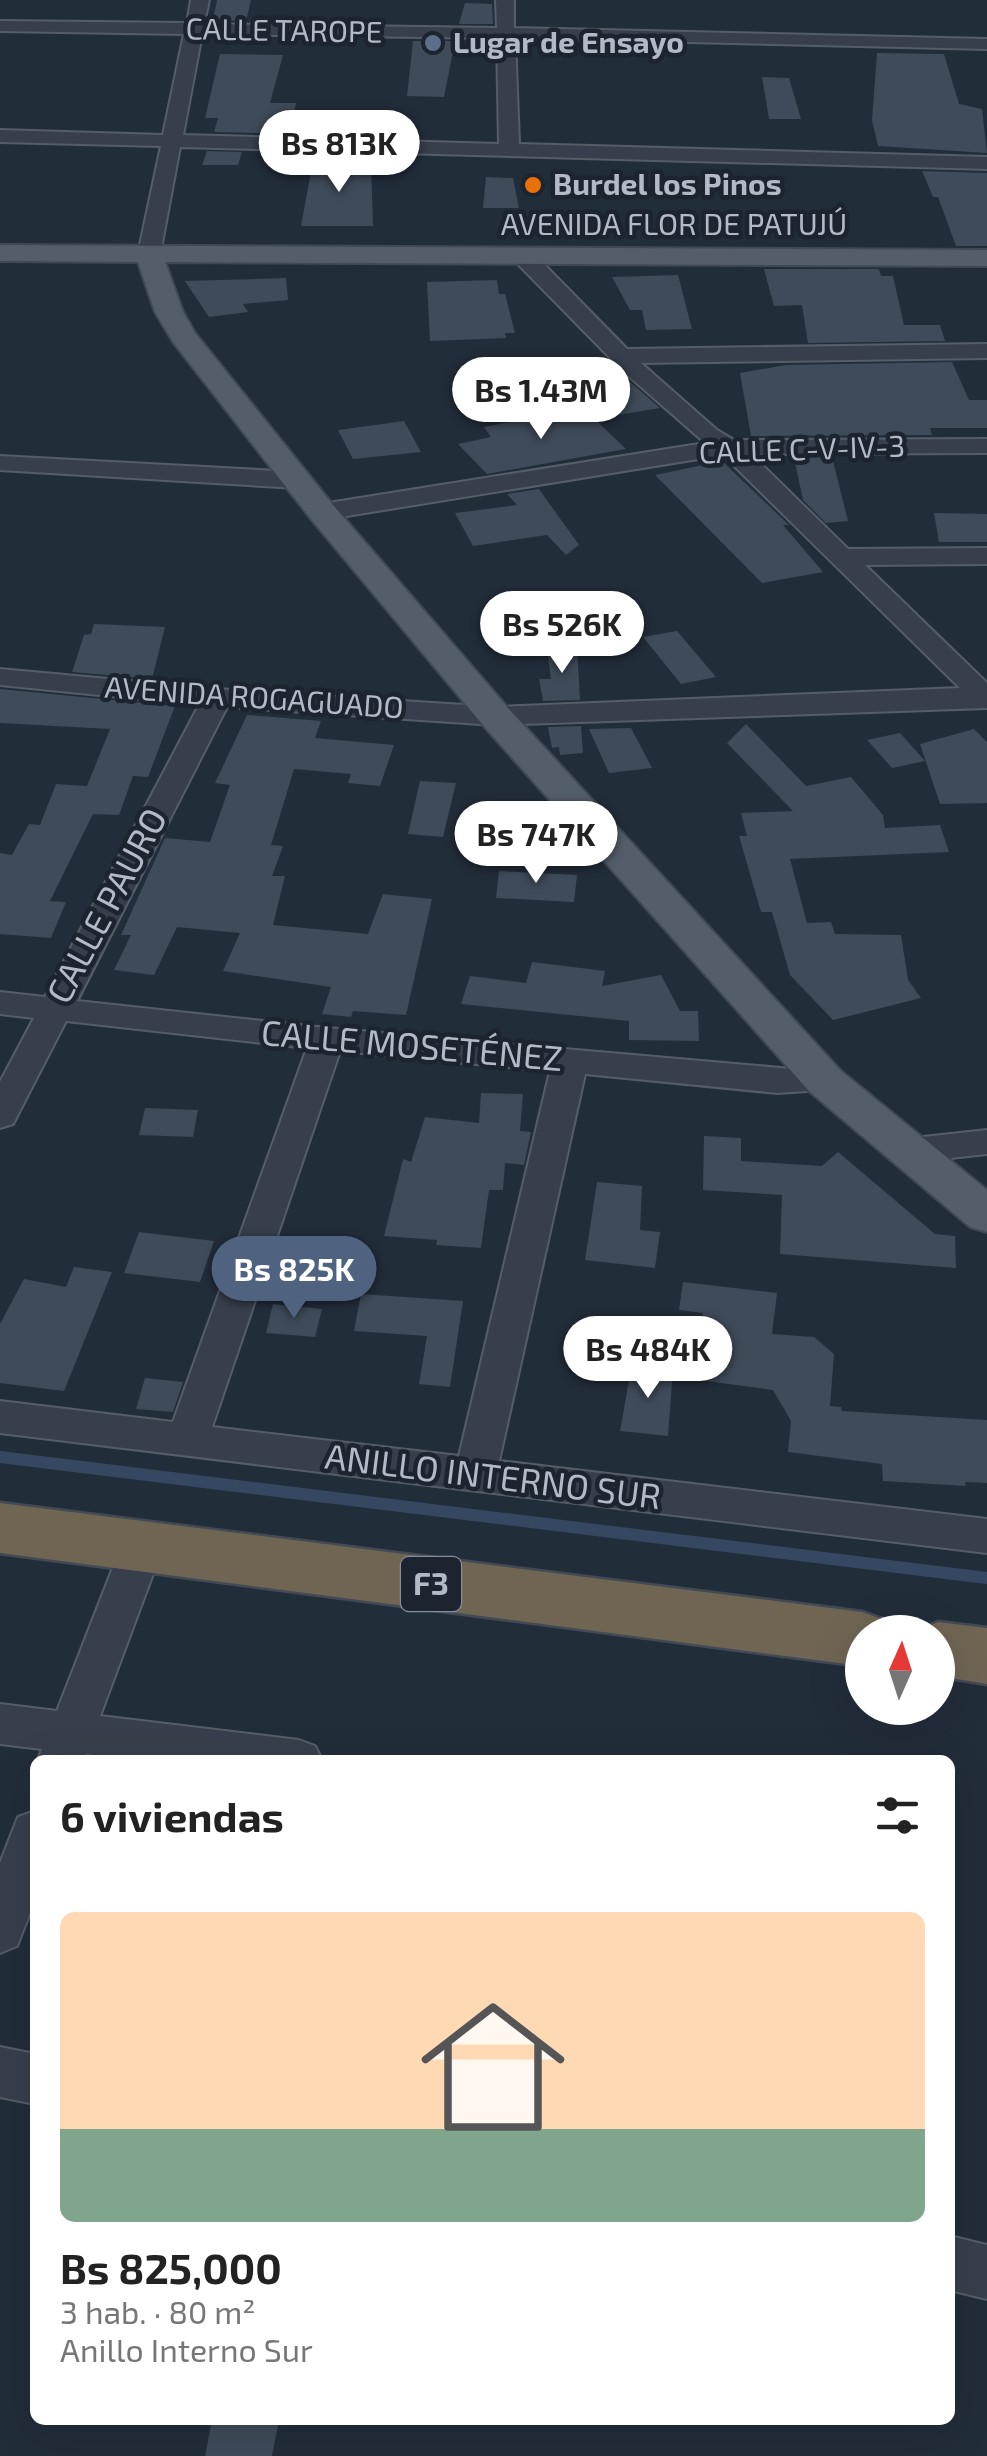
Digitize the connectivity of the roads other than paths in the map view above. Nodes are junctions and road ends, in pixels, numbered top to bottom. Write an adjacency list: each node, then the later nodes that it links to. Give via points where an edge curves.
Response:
1 (200, 0): 4 (street)
2 (505, 0): 5 (street)
3 (0, 26): 4 (street, CALLE TAROPE)
4 (196, 30): 5 (street, CALLE TAROPE); 8 (street)
5 (508, 35): 6 (street, CALLE TAROPE); 9 (street)
6 (987, 44)
7 (0, 136): 8 (street)
8 (174, 142): 9 (street); 12 (street)
9 (509, 150): 10 (street)
10 (987, 163)
11 (0, 254): 12 (main road, AVENIDA FLOR DE PATUJÚ)
12 (149, 254): 13 (main road, AVENIDA FLOR DE PATUJÚ); 20 (main road, via 168,312)
13 (525, 258): 14 (main road, AVENIDA FLOR DE PATUJÚ); 16 (street)
14 (987, 258)
15 (987, 351): 16 (street)
16 (625, 356): 18 (street)
17 (987, 446): 18 (street, CALLE C-V-IV-3)
18 (728, 447): 21 (street, CALLE C-V-IV-3); 23 (street)
19 (0, 464): 20 (street)
20 (296, 480): 21 (main road)
21 (322, 512): 27 (main road)
22 (987, 556): 23 (street)
23 (840, 557): 25 (street)
24 (0, 677): 26 (street, AVENIDA ROGAGUADO)
25 (986, 697): 27 (street, AVENIDA ROGAGUADO)
26 (217, 698): 27 (street, AVENIDA ROGAGUADO); 29 (street, CALLE PAURO)
27 (495, 716): 32 (main road)
28 (0, 1003): 29 (street, CALLE MOSETÉNEZ)
29 (53, 1009): 30 (street, CALLE MOSETÉNEZ); 33 (street, CALLE PAURO)
30 (327, 1039): 31 (street, CALLE MOSETÉNEZ); 38 (street)
31 (570, 1062): 32 (street, CALLE MOSETÉNEZ); 39 (street)
32 (825, 1081): 35 (main road)
33 (0, 1116)
34 (987, 1142): 35 (street)
35 (905, 1151): 36 (main road)
36 (987, 1216)
37 (0, 1417): 38 (street, ANILLO INTERNO SUR)
38 (186, 1442): 39 (street, ANILLO INTERNO SUR)
39 (475, 1474): 41 (street, ANILLO INTERNO SUR)
40 (0, 1528): 42 (highway, F3)
41 (987, 1536)
42 (142, 1546): 43 (highway, F3); 47 (street)
43 (845, 1638)
44 (955, 1651): 45 (highway)
45 (987, 1656)
46 (0, 1724): 47 (street)
47 (67, 1745): 48 (street)
48 (222, 1755)
49 (30, 1846): 50 (street)
50 (0, 1930)
51 (0, 2072): 52 (street)
52 (30, 2078)
53 (955, 2264): 54 (street)
54 (987, 2272)

